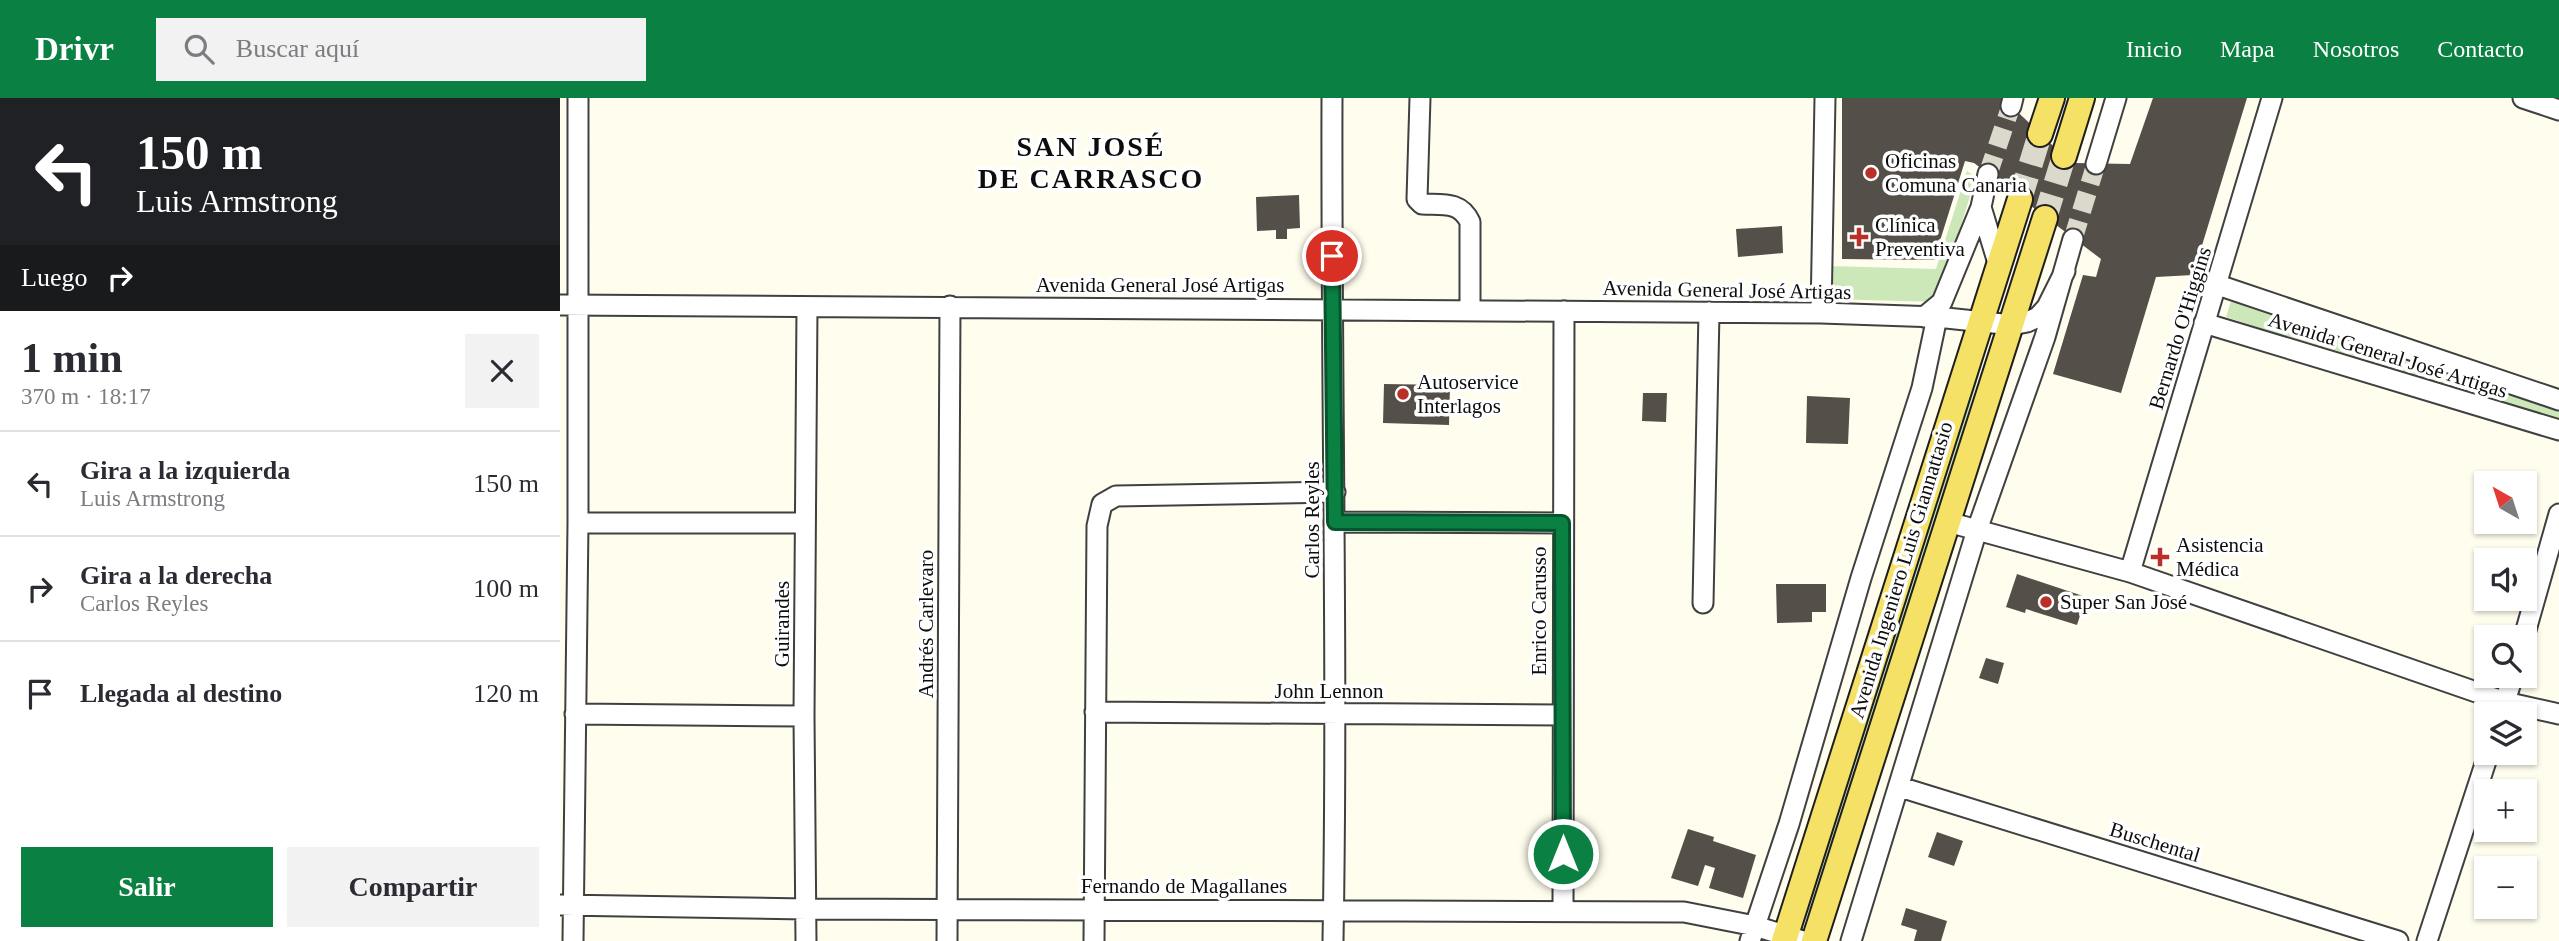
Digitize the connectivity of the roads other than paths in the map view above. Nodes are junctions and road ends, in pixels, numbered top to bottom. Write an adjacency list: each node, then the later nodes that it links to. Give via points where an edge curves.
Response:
1 (578, 98): 22 (street)
2 (1332, 98): 25 (street, Carlos Reyles)
3 (1420, 98): 26 (street, via 1417,199 1422,204 1454,205 1470,222)
4 (1825, 98): 29 (street)
5 (2052, 98): 11 (main road)
6 (2082, 98): 12 (main road)
7 (2116, 98): 13 (street)
8 (2272, 98): 21 (street, Bernardo O'Higgins)
9 (2523, 98): 10 (street)
10 (2559, 110)
11 (2040, 134)
12 (2064, 156)
13 (2096, 164)
14 (1988, 174): 16 (street)
15 (2020, 200): 19 (main road, Avenida Ingeniero Luis Giannattasio)
16 (1981, 207): 19 (street); 30 (street, via 1942,302)
17 (2045, 218): 33 (main road, Avenida Ingeniero Luis Giannattasio)
18 (2073, 239): 20 (street)
19 (1998, 262): 31 (main road, Avenida Ingeniero Luis Giannattasio)
20 (2065, 271): 33 (street, via 2038,317); 43 (street)
21 (2218, 285): 32 (street, Bernardo O'Higgins); 34 (street, Avenida General José Artigas)
22 (568, 304): 24 (street, Avenida General José Artigas); 40 (street)
23 (950, 306): 24 (street, Avenida General José Artigas); 25 (street, Avenida General José Artigas); 60 (street, Andrés Carlevaro)
24 (807, 307): 41 (street, Guirandes)
25 (1331, 308): 26 (street, Avenida General José Artigas); 36 (street, Carlos Reyles)
26 (1470, 310): 27 (street, Avenida General José Artigas)
27 (1564, 312): 28 (street, Avenida General José Artigas); 42 (street, Enrico Carusso)
28 (1709, 313): 29 (street, Avenida General José Artigas); 45 (street)
29 (1821, 313): 30 (street, Avenida General José Artigas)
30 (1930, 317): 31 (street, Avenida General José Artigas); 58 (street, Avenida Ingeniero Luis Giannattasio, via 1922,388)
31 (1980, 321): 33 (street, Avenida General José Artigas); 57 (main road, Avenida Ingeniero Luis Giannattasio)
32 (2204, 323): 35 (street, Avenida General José Artigas); 44 (street, Bernardo O'Higgins)
33 (2012, 325): 39 (main road, Avenida Ingeniero Luis Giannattasio)
34 (2559, 400)
35 (2559, 430)
36 (1335, 492): 38 (street, Carlos Reyles); 48 (street, via 1116,496 1102,505 1097,526)
37 (2559, 514): 46 (street)
38 (1335, 522): 42 (street); 51 (street, Carlos Reyles)
39 (1948, 522): 43 (street); 72 (main road, Avenida Ingeniero Luis Giannattasio)
40 (578, 523): 41 (street); 50 (street)
41 (805, 523): 54 (street, Guirandes)
42 (1562, 523): 52 (street, Enrico Carusso)
43 (1977, 530): 44 (street); 56 (street)
44 (2130, 572): 47 (street)
45 (1703, 603)
46 (2527, 625)
47 (2487, 702)
48 (1095, 712): 51 (street, John Lennon); 62 (street)
49 (2537, 712): 53 (street)
50 (575, 714): 54 (street); 59 (street)
51 (1334, 714): 52 (street, John Lennon); 63 (street, Carlos Reyles)
52 (1562, 715): 64 (street, Enrico Carusso)
53 (2559, 715)
54 (804, 716): 61 (street, Guirandes)
55 (2485, 765): 75 (street)
56 (1900, 787): 73 (street); 74 (street, Buschental)
57 (1823, 818): 58 (street); 66 (main road, Avenida Ingeniero Luis Giannattasio)
58 (1789, 824): 65 (street, Avenida Ingeniero Luis Giannattasio)
59 (566, 905): 61 (street, Fernando de Magallanes); 67 (street)
60 (947, 908): 61 (street, Fernando de Magallanes); 62 (street, Fernando de Magallanes); 69 (street, Andrés Carlevaro)
61 (806, 909): 68 (street, Guirandes)
62 (1094, 909): 63 (street, Fernando de Magallanes); 70 (street)
63 (1334, 910): 64 (street, Fernando de Magallanes); 71 (street, Carlos Reyles)
64 (1563, 910): 65 (street, Fernando de Magallanes, via 1684,912)
65 (1752, 933): 66 (street, Fernando de Magallanes)
66 (1791, 939)
67 (573, 941)
68 (806, 941)
69 (947, 941)
70 (1094, 941)
71 (1334, 941)
72 (1815, 941)
73 (1851, 941)
74 (2398, 941)
75 (2427, 941)

